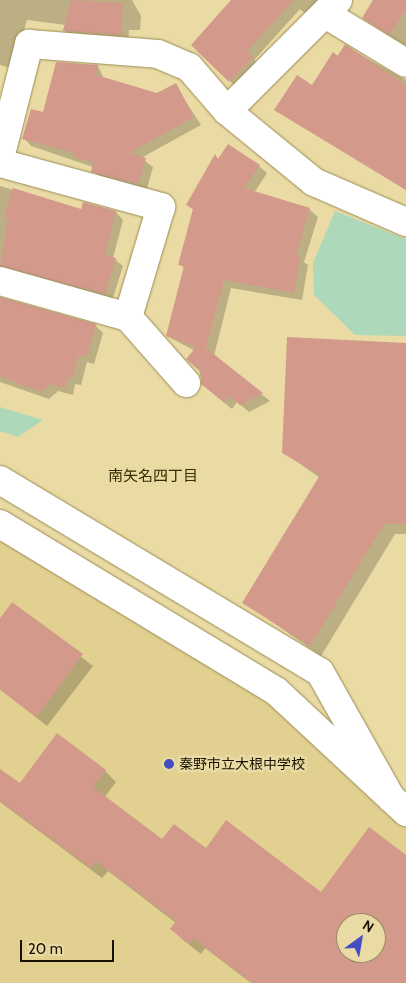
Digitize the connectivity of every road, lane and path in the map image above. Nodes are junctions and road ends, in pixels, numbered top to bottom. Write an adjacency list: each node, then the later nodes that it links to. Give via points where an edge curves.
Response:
1 (332, 8): 2 (street); 3 (street)
2 (406, 63)
3 (227, 111): 4 (street, via 189,67 158,54 29,44); 6 (street, via 314,182)
4 (0, 158)
5 (0, 163): 8 (street, via 161,207)
6 (406, 222)
7 (0, 281): 8 (street)
8 (128, 317): 9 (street)
9 (186, 382)
10 (0, 480): 12 (street, via 320,672)
11 (0, 524): 12 (street, via 276,691)
12 (399, 805)

